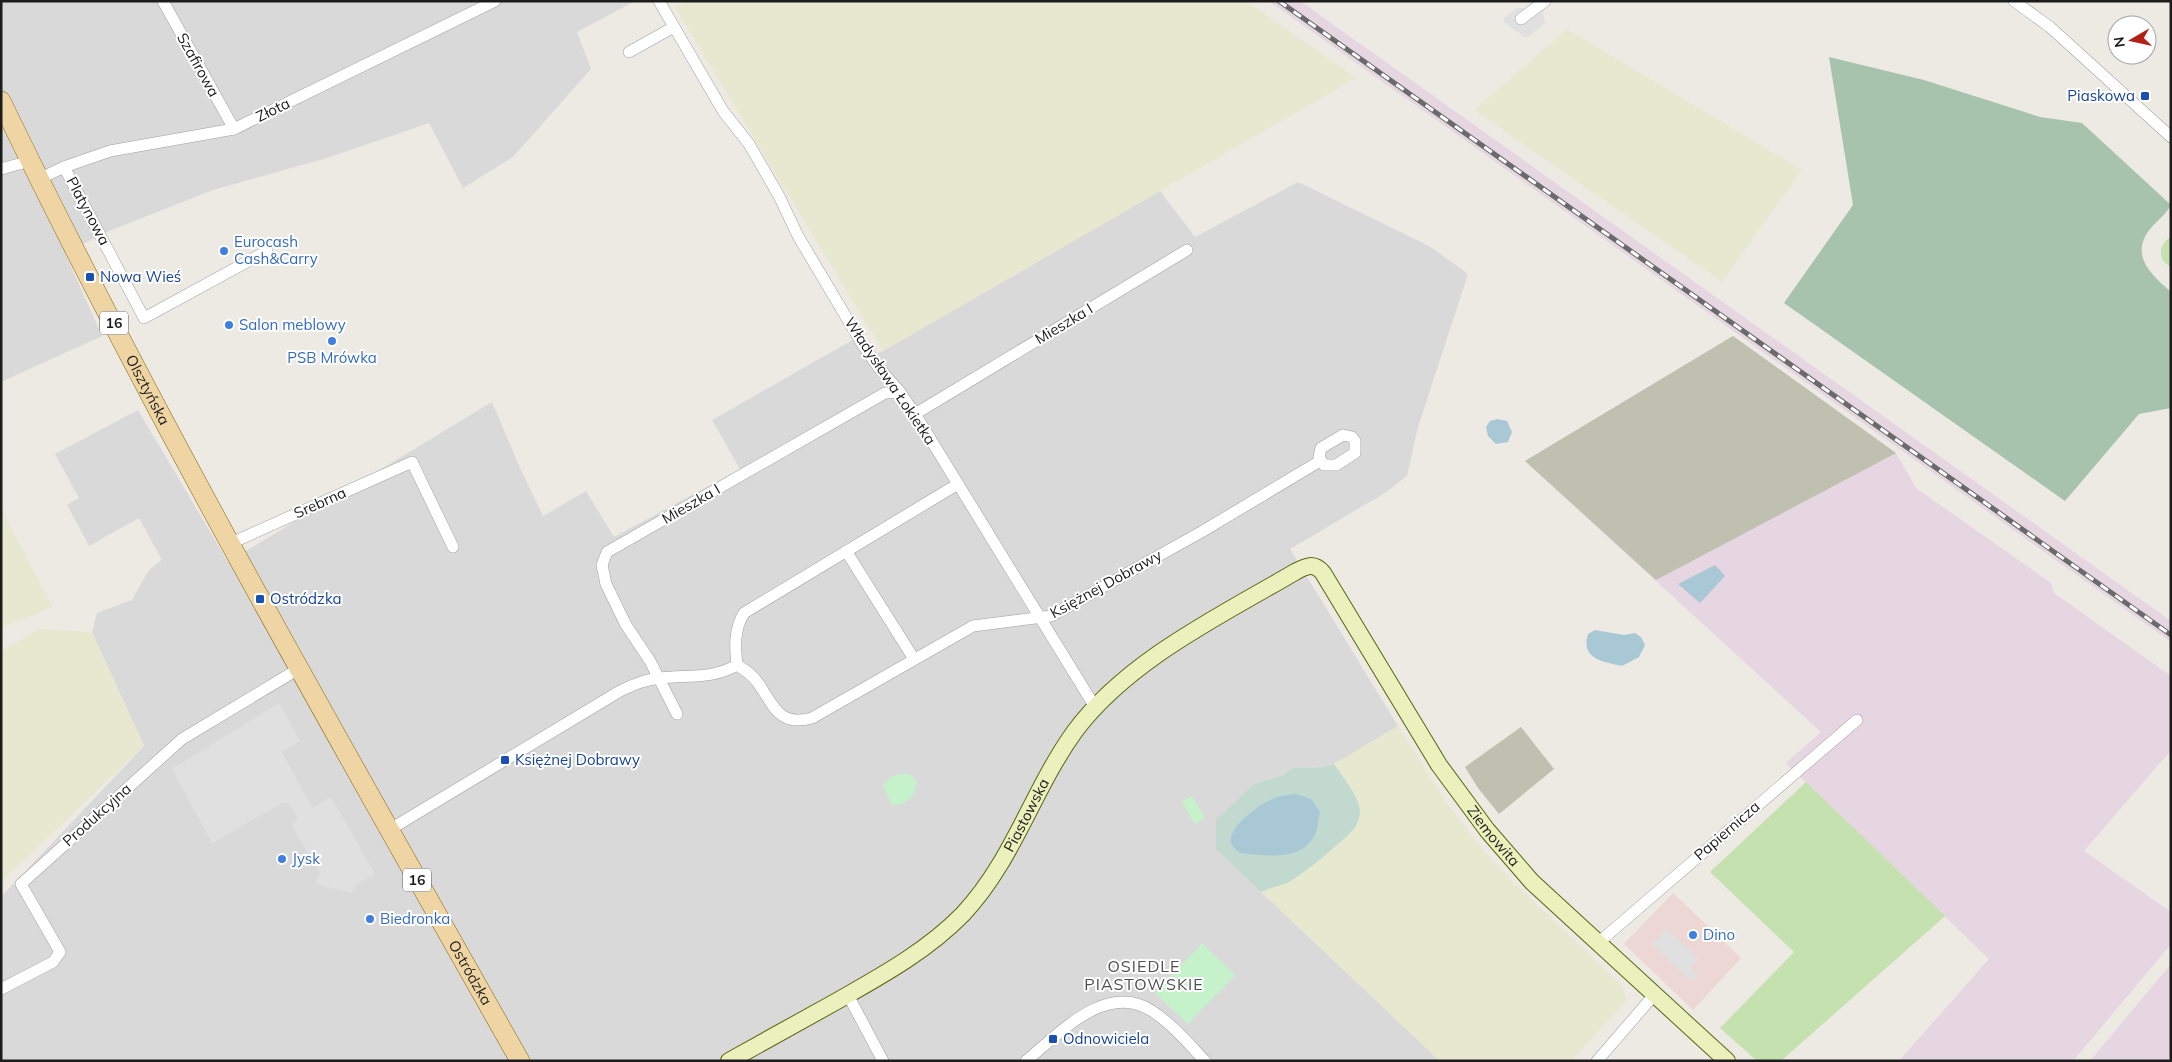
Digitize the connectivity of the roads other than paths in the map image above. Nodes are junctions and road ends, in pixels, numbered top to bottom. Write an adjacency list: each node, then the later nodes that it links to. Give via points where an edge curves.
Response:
1 (162, 1): 10 (street, Szafirowa)
2 (495, 1): 10 (street, Złota)
3 (659, 1): 7 (street, Władysława Łokietka)
4 (1545, 1): 6 (street)
5 (2014, 1): 11 (street, via 2050,27)
6 (1521, 19)
7 (674, 27): 8 (street); 18 (street, Władysława Łokietka, via 723,111 749,144 798,236 861,342)
8 (629, 52)
9 (1, 100): 12 (main road, Olsztyńska / 16)
10 (234, 129): 13 (street, Złota, via 110,151)
11 (2171, 136)
12 (30, 161): 14 (street); 15 (main road, Olsztyńska / 16)
13 (64, 167): 15 (street, Złota); 17 (street, Platynowa, via 144,318)
14 (1, 170)
15 (39, 180): 22 (main road, Olsztyńska / 16)
16 (1187, 250): 19 (street, Mieszka I)
17 (267, 251)
18 (900, 392): 19 (street, Władysława Łokietka); 30 (street, Mieszka I, via 885,393 608,552 602,565 606,584 626,625)
19 (915, 414): 21 (street, Władysława Łokietka)
20 (1320, 461): 26 (street, Księżnej Dobrawy, via 1103,588)
21 (958, 484): 24 (street); 26 (street, Władysława Łokietka)
22 (229, 544): 23 (street, Srebrna, via 412,462); 29 (main road, Ostródzka / 16)
23 (453, 548)
24 (846, 551): 27 (street); 28 (street, via 744,613 739,621 736,641)
25 (1316, 566): 31 (street, Piastowska, via 1301,568 1190,635 1145,664); 35 (street, Ziemowita, via 1461,797 1519,867)
26 (1041, 619): 27 (street, Księżnej Dobrawy, via 973,626); 31 (street, Władysława Łokietka)
27 (914, 659): 28 (street, Księżnej Dobrawy, via 802,721 781,715 757,681)
28 (737, 665): 30 (street, via 716,674)
29 (300, 668): 34 (main road, Ostródzka / 16); 36 (street, Produkcyjna, via 182,740 21,884 60,952 53,962)
30 (659, 678): 32 (street); 34 (street, via 636,683 620,691)
31 (1095, 707): 37 (street, Piastowska, via 1059,755 1005,856 964,913 902,964)
32 (678, 714)
33 (1857, 720): 35 (street, Papiernicza)
34 (389, 830): 39 (main road, Ostródzka / 16)
35 (1598, 943): 38 (street, Ziemowita)
36 (1, 989)
37 (848, 995): 40 (street, Piastowska); 41 (street)
38 (1654, 995): 44 (street); 45 (street, Ziemowita)
39 (520, 1061)
40 (729, 1061)
41 (883, 1061)
42 (1026, 1061): 43 (street, via 1084,1015 1106,1004 1124,1001 1152,1010)
43 (1205, 1061)
44 (1597, 1061)
45 (1727, 1061)

